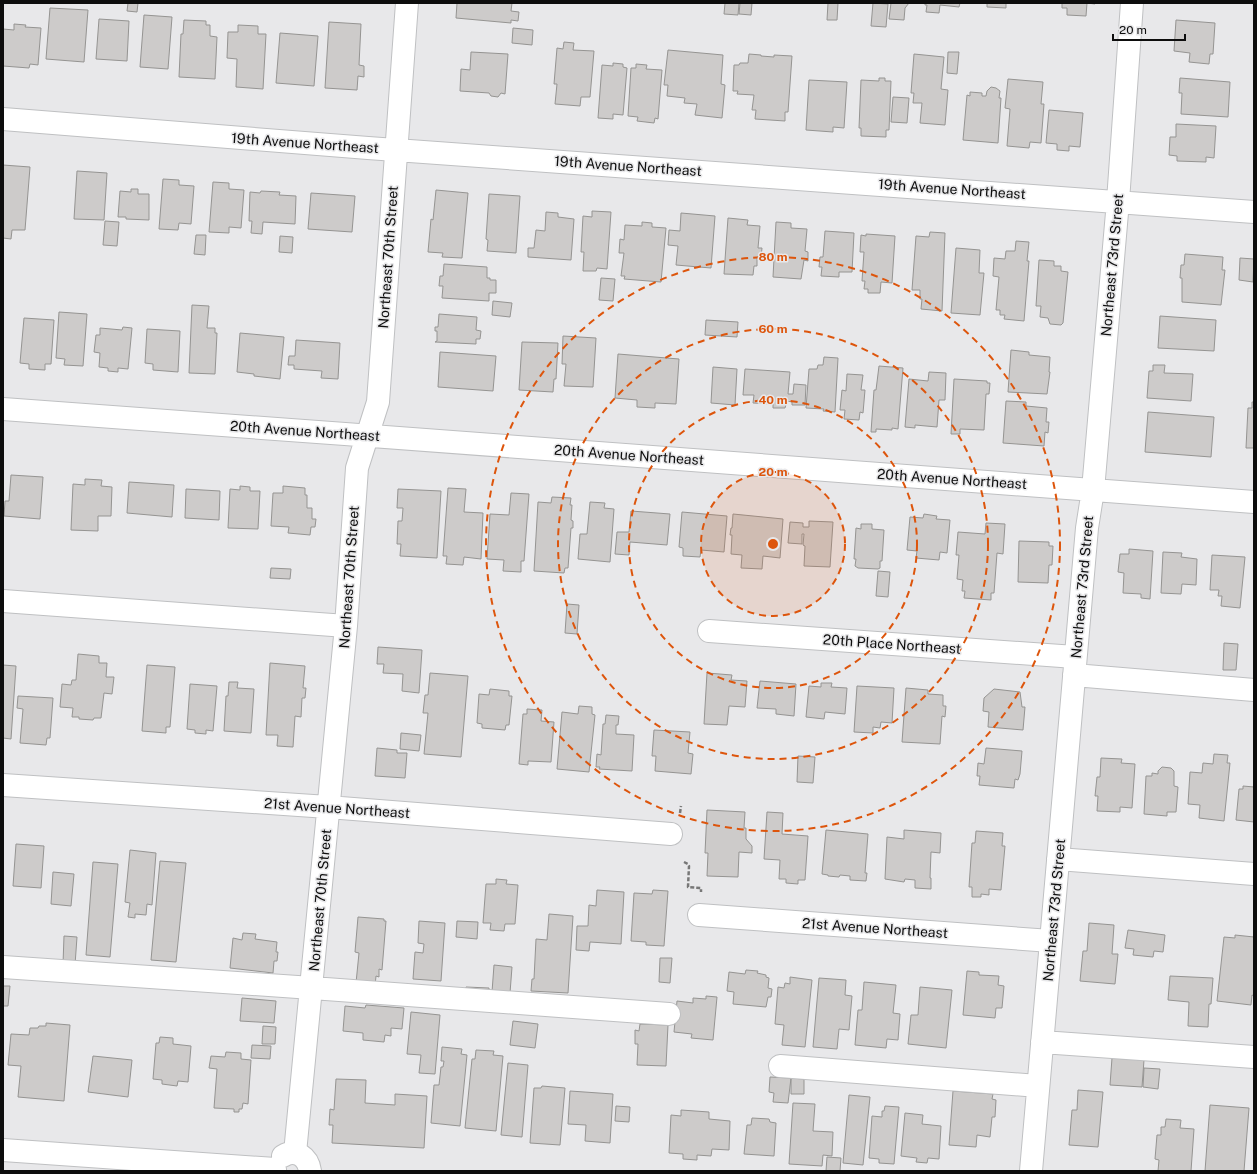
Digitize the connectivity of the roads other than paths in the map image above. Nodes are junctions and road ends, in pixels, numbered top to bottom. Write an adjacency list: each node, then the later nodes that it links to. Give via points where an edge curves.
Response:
1 (407, 3): 4 (street, Northeast 70th Street)
2 (1132, 3): 5 (street, Northeast 73rd Street)
3 (3, 119): 4 (street, 19th Avenue Northeast)
4 (396, 150): 5 (street, 19th Avenue Northeast); 8 (street, Northeast 70th Street, via 378,402)
5 (1118, 201): 6 (street, 19th Avenue Northeast); 9 (street, Northeast 73rd Street)
6 (1254, 212)
7 (3, 410): 8 (street, 20th Avenue Northeast)
8 (367, 435): 9 (street, 20th Avenue Northeast); 12 (street, Northeast 70th Street, via 357,468)
9 (1093, 490): 10 (street, 20th Avenue Northeast); 14 (street, Northeast 73rd Street, via 1087,528)
10 (1254, 502)
11 (3, 601): 12 (street)
12 (346, 626): 17 (street, Northeast 70th Street)
13 (709, 631): 14 (street, 20th Place Northeast)
14 (1075, 666): 15 (street, 20th Place Northeast); 19 (street, Northeast 73rd Street)
15 (1254, 690)
16 (3, 785): 17 (street, 21st Avenue Northeast)
17 (328, 808): 18 (street, 21st Avenue Northeast); 24 (street, Northeast 70th Street)
18 (671, 834)
19 (1058, 859): 20 (street); 22 (street, Northeast 73rd Street)
20 (1254, 874)
21 (700, 905): 22 (street, 21st Avenue Northeast)
22 (1051, 941): 26 (street, Northeast 73rd Street)
23 (3, 967): 24 (street)
24 (312, 988): 25 (street); 31 (street, Northeast 70th Street)
25 (669, 1014)
26 (1042, 1042): 27 (street); 29 (street, Northeast 73rd Street)
27 (1254, 1057)
28 (780, 1066): 29 (street)
29 (1038, 1086): 34 (street, Northeast 73rd Street)
30 (3, 1150): 32 (street)
31 (295, 1153): 32 (street, via 281,1157); 33 (street, via 306,1159)
32 (275, 1170)
33 (310, 1171)
34 (1031, 1171)

